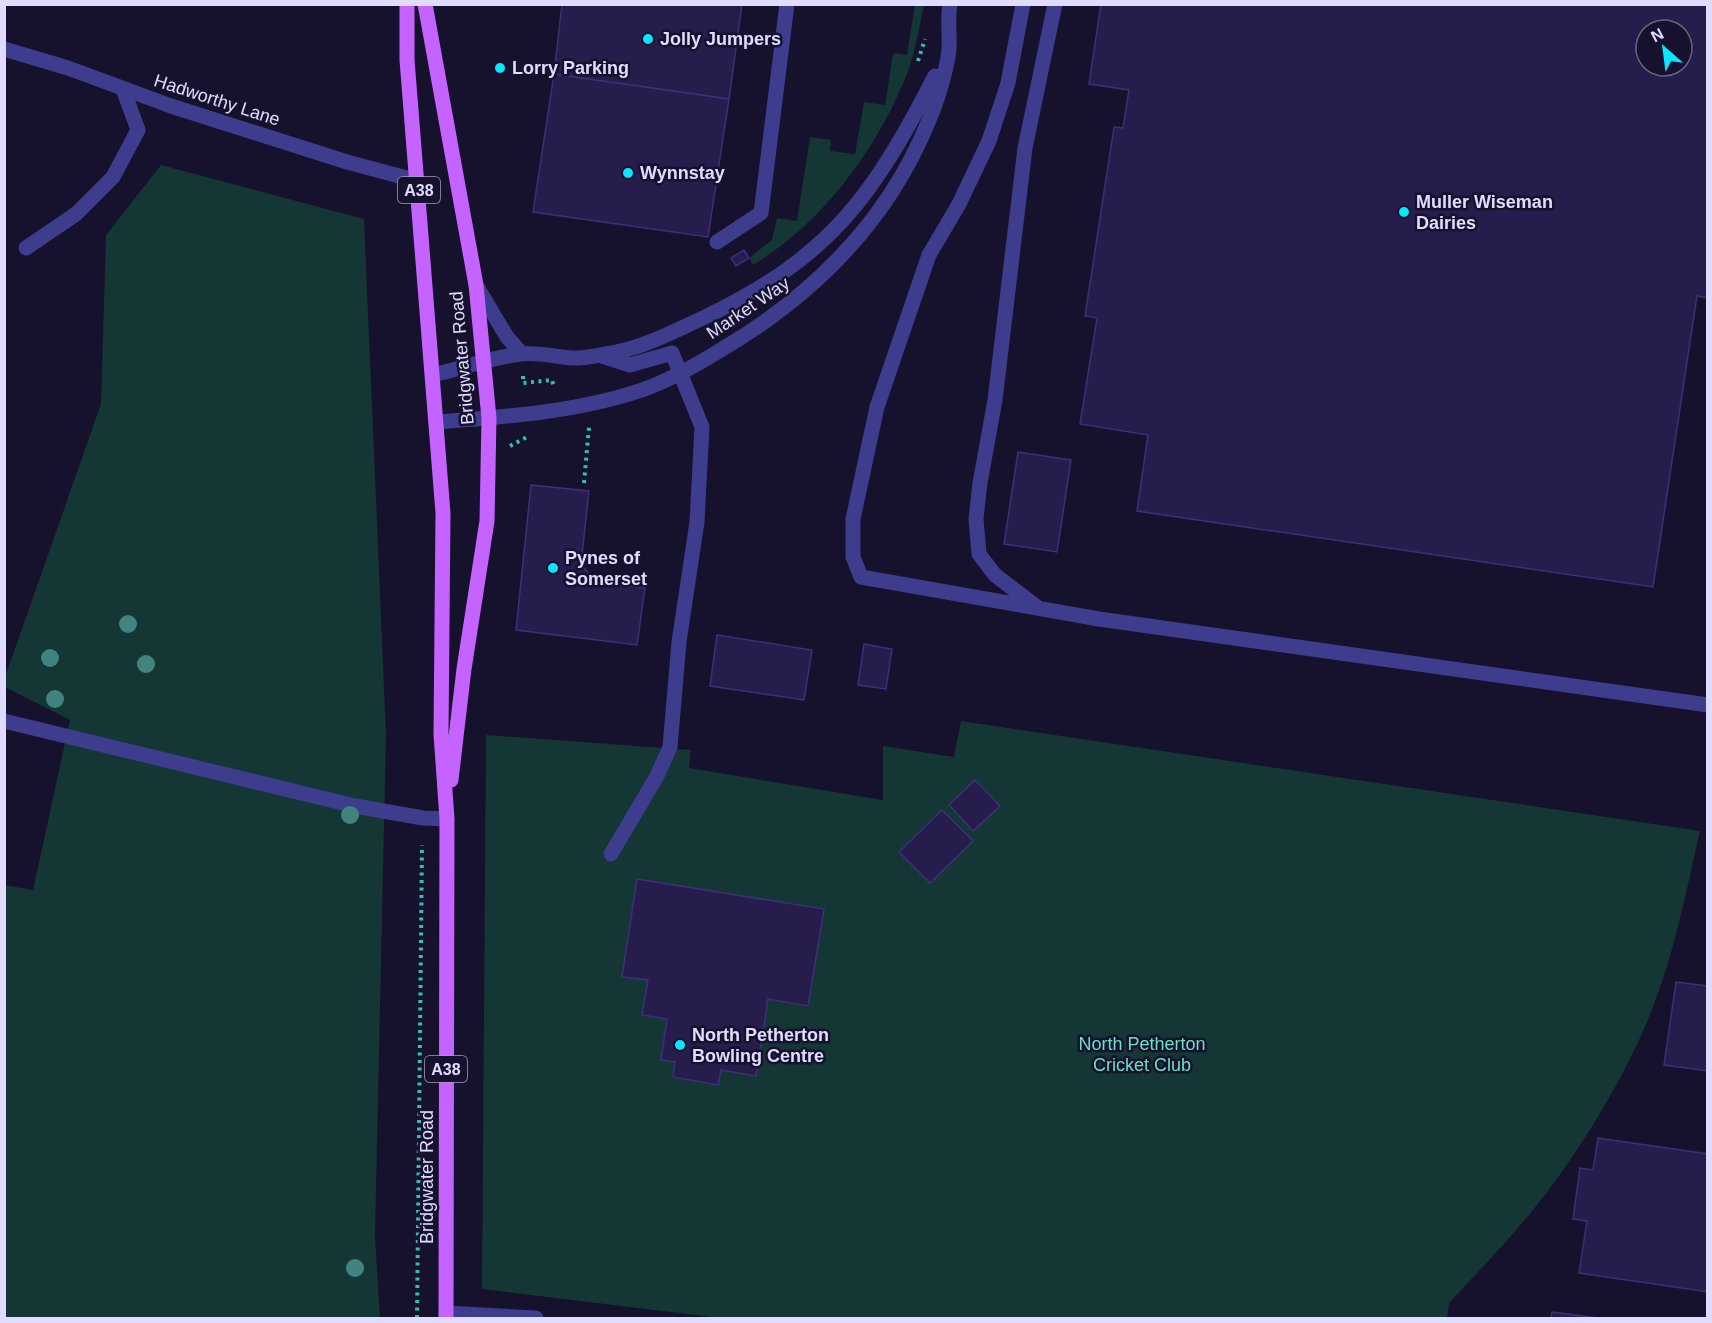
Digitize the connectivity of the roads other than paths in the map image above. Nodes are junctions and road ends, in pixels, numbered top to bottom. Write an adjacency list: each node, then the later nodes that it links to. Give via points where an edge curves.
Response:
1 (407, 4): 10 (main road, Bridgwater Road / A38, via 407,60)
2 (425, 4): 13 (main road, Bridgwater Road / A38)
3 (787, 4): 11 (street, via 761,213)
4 (950, 4): 8 (street, Market Way)
5 (1023, 4): 21 (street, via 1008,83 989,141 929,255 877,407 853,519 853,556 861,577)
6 (1055, 4): 21 (street, via 1025,148 995,400 976,519 979,554 995,575)
7 (4, 49): 9 (street, Hadworthy Lane)
8 (949, 50): 15 (street, Market Way, via 899,146 869,192 804,259 762,287 656,340); 17 (street, Market Way, via 930,118 915,151 890,197 864,231 819,281 787,307)
9 (123, 89): 10 (street, Hadworthy Lane, via 346,162); 12 (street, via 138,130 113,177 75,214)
10 (418, 181): 18 (main road, Bridgwater Road / A38)
11 (717, 242)
12 (26, 248)
13 (476, 285): 14 (street, via 507,338); 16 (main road, Bridgwater Road / A38)
14 (522, 354): 15 (street, Market Way, via 575,358); 16 (street, Market Way)
15 (598, 355): 17 (street, via 630,365 672,353)
16 (482, 364): 18 (street, Market Way); 19 (main road, Bridgwater Road / A38)
17 (682, 373): 19 (street, Market Way, via 602,401); 25 (street, via 702,427 697,522 679,642 670,747)
18 (433, 375): 20 (main road, Bridgwater Road / A38)
19 (489, 418): 20 (street, Market Way); 24 (main road, Bridgwater Road / A38, via 487,521 464,669)
20 (436, 422): 24 (main road, Bridgwater Road / A38, via 443,513 441,734)
21 (1040, 609): 22 (street)
22 (1707, 705)
23 (4, 721): 24 (street, via 290,792 423,818)
24 (447, 819): 26 (main road, Bridgwater Road / A38)
25 (611, 854)
26 (446, 1316): 27 (street)
27 (536, 1318)

